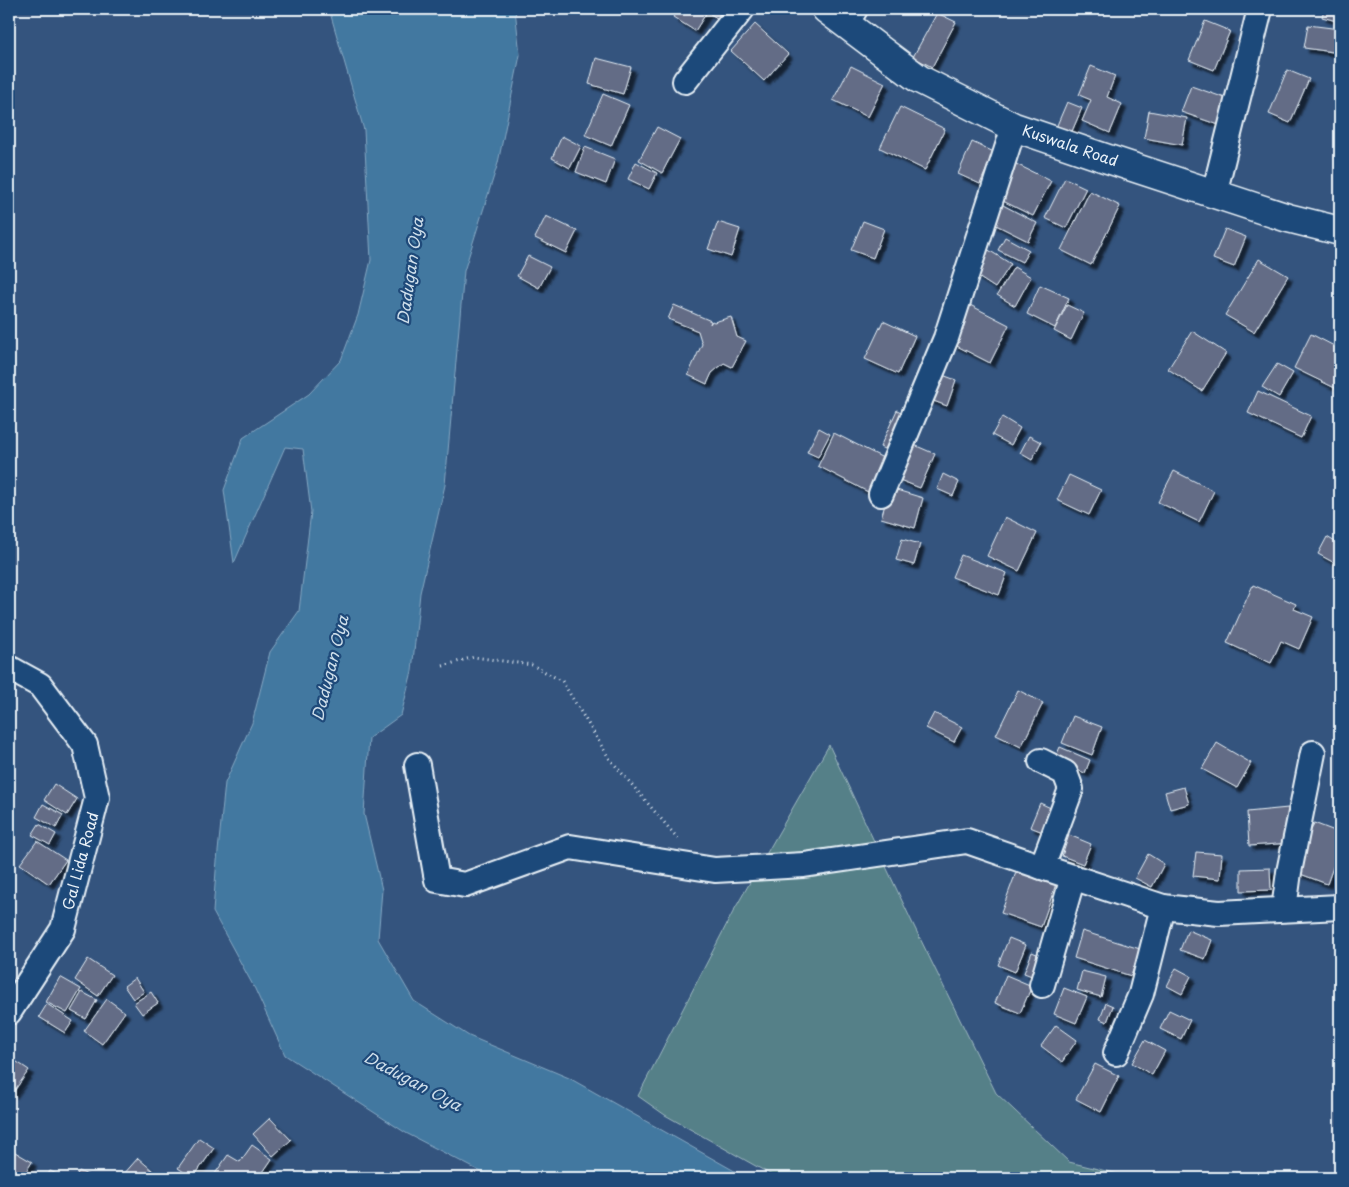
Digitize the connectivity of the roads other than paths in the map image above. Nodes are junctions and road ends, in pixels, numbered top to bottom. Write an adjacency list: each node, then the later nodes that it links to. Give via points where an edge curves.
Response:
1 (742, 9): 4 (street)
2 (1260, 9): 6 (street)
3 (842, 14): 5 (street, Kuswala Road, via 919,79)
4 (685, 81)
5 (1014, 127): 6 (street, Kuswala Road); 8 (street, via 946,338)
6 (1214, 194): 7 (street, Kuswala Road)
7 (1340, 231)
8 (881, 494)
9 (9, 668): 19 (street, Gal Lida Road, via 40,684 85,745 97,798 63,929)
10 (1313, 753): 17 (street)
11 (1041, 762): 13 (street, via 1065,773 1071,789)
12 (417, 765): 13 (street, via 437,880 465,885 570,847 715,870 804,865 967,841)
13 (1042, 868): 14 (street)
14 (1073, 877): 16 (street); 18 (street)
15 (1340, 906): 17 (street)
16 (1163, 907): 17 (street, via 1219,913); 20 (street, via 1140,994)
17 (1284, 909)
18 (1042, 986)
19 (9, 1012)
20 (1116, 1053)

